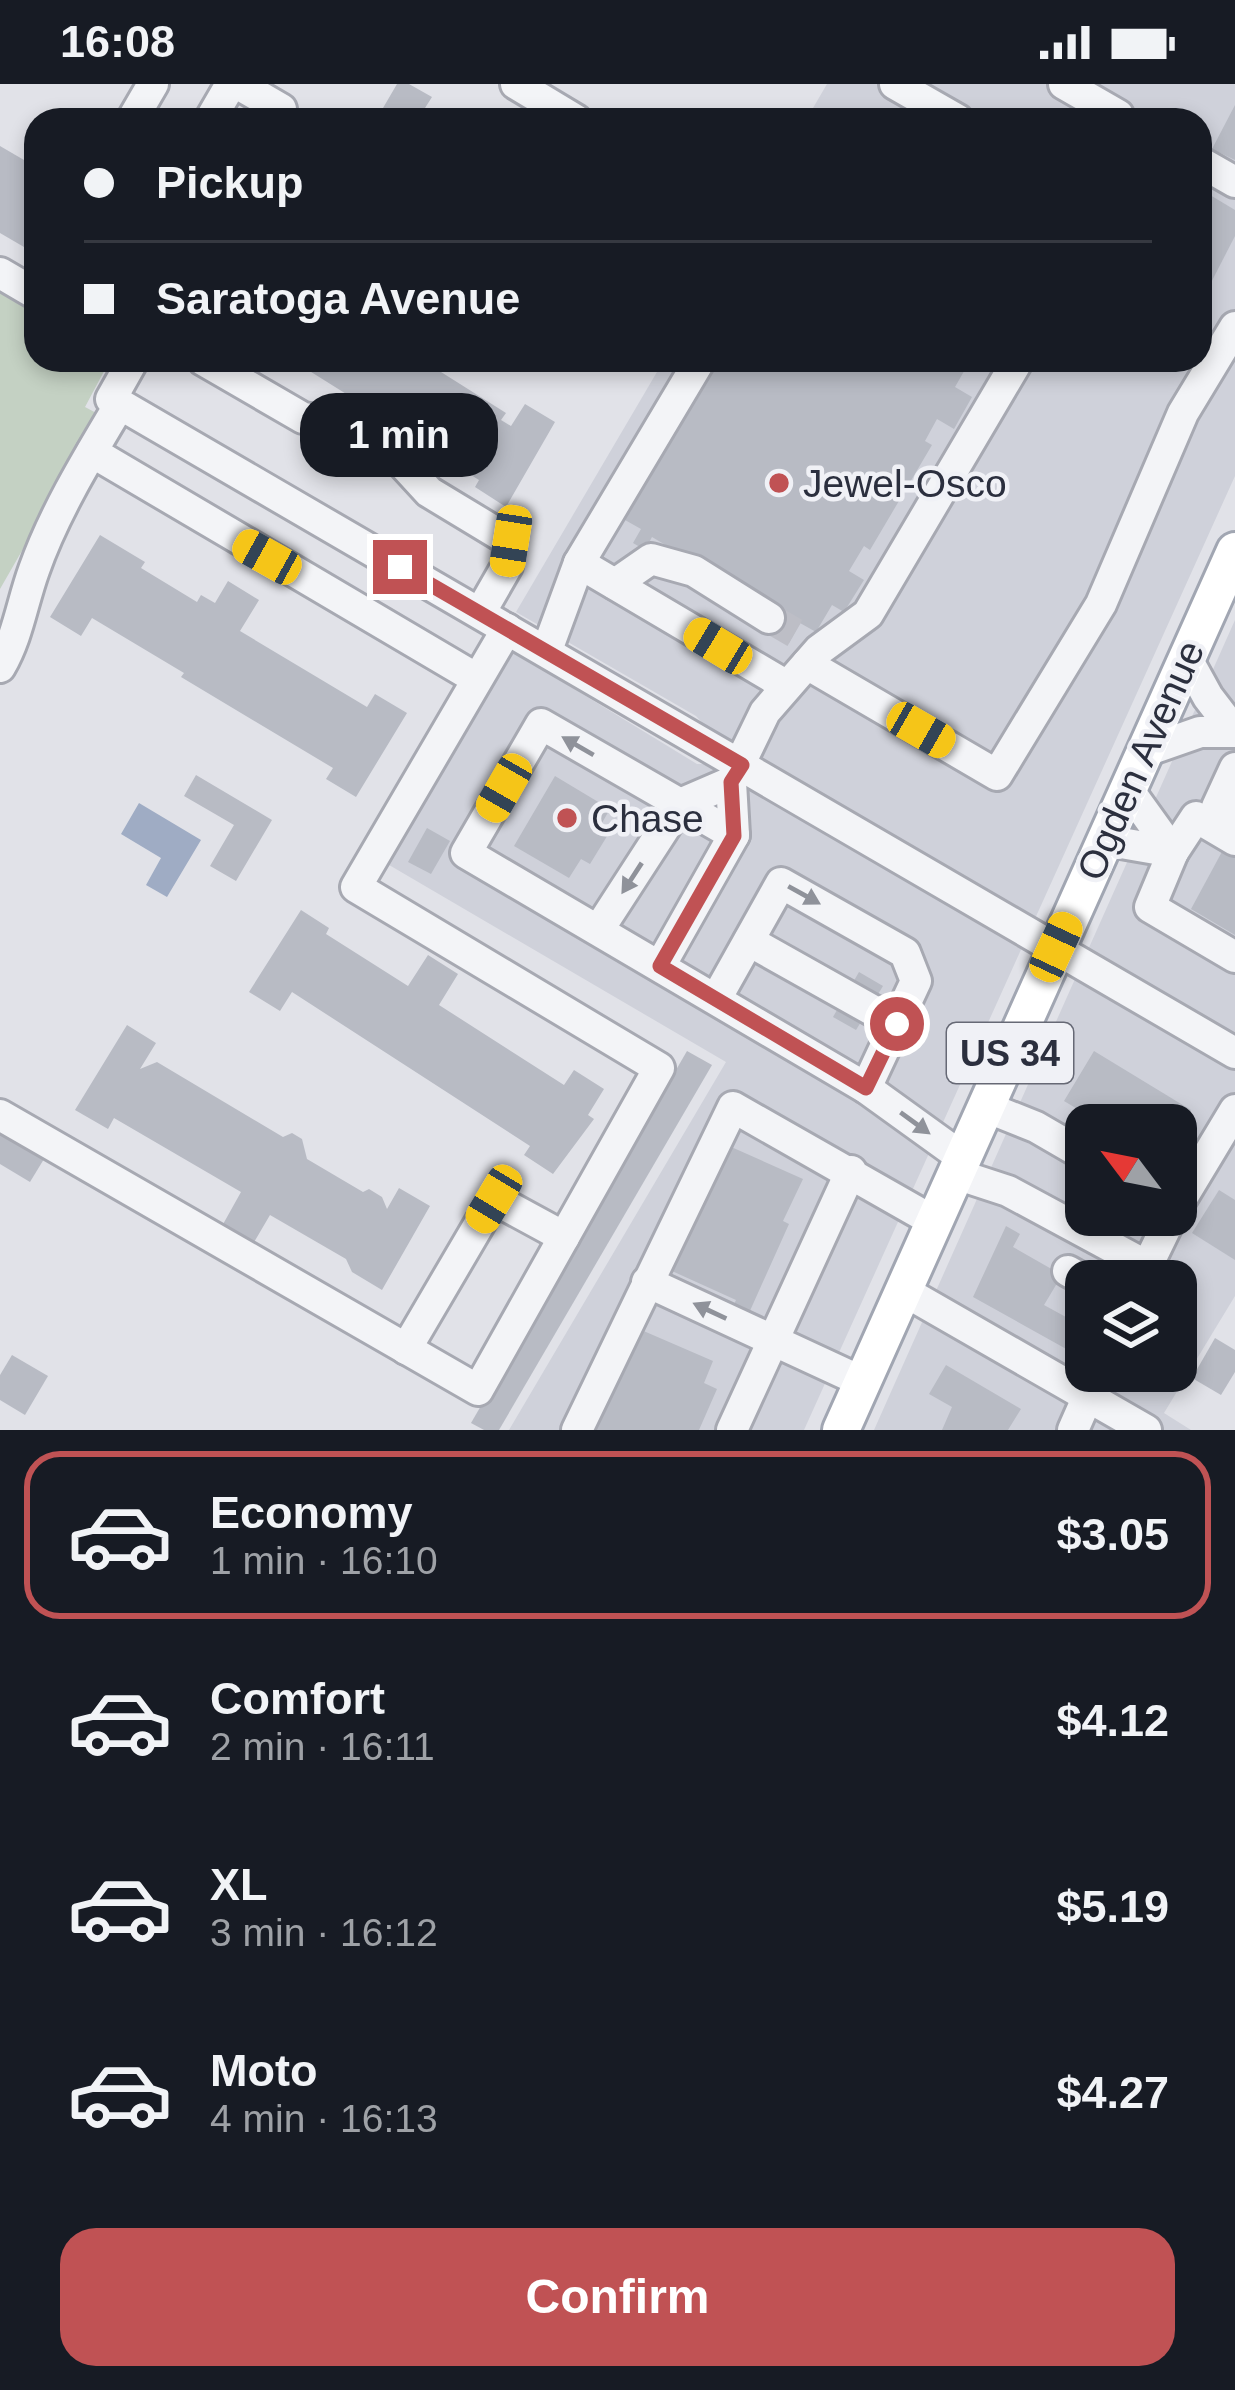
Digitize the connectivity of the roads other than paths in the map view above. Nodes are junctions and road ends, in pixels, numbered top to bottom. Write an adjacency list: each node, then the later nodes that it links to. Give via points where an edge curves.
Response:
1 (234, 84): 5 (street)
2 (516, 84): 6 (street)
3 (895, 84): 7 (street)
4 (1064, 84): 8 (street)
5 (283, 104)
6 (556, 108)
7 (937, 108)
8 (1104, 108)
9 (1235, 327): 10 (street)
10 (1217, 360)
11 (128, 372): 16 (street)
12 (224, 372): 17 (street, via 303,418)
13 (693, 372): 21 (street)
14 (1011, 372): 26 (street, via 868,614)
15 (1209, 372): 26 (street, via 1183,413 1101,604 997,775)
16 (116, 402): 19 (street); 24 (street)
17 (357, 425)
18 (384, 443): 24 (street, via 429,492 511,541)
19 (92, 452): 28 (street, via 34,568); 29 (street)
20 (1235, 551): 23 (main road, Ogden Avenue / US 34)
21 (580, 563): 22 (street); 25 (street)
22 (615, 584): 26 (street); 26 (street, via 651,559 694,571)
23 (1223, 610): 27 (main road, Ogden Avenue / US 34)
24 (493, 621): 25 (street); 29 (street)
25 (547, 650): 33 (street)
26 (795, 650): 33 (street)
27 (1186, 657): 30 (street); 31 (main road, Ogden Avenue / US 34)
28 (0, 667)
29 (477, 679): 58 (street, via 356,887 659,1068)
30 (1235, 732): 31 (street, via 1200,732)
31 (1143, 752): 34 (main road, Ogden Avenue / US 34)
32 (1235, 768): 36 (street)
33 (737, 773): 35 (street); 37 (street); 43 (street)
34 (1127, 788): 38 (main road, Ogden Avenue / US 34); 40 (street)
35 (680, 804): 37 (street); 41 (street, one-way to 41); 41 (street, one-way to 41, via 541,724 466,853)
36 (1226, 814)
37 (734, 836): 45 (street)
38 (1104, 840): 40 (street); 43 (main road, Ogden Avenue / US 34)
39 (1235, 840): 40 (street, via 1196,817)
40 (1173, 852): 44 (street, via 1150,908)
41 (599, 929): 45 (street)
42 (748, 941): 46 (street); 47 (street); 47 (street, one-way to 47, via 781,883 823,906 905,952 916,981)
43 (1056, 947): 48 (street); 50 (main road, Ogden Avenue / US 34)
44 (1235, 957)
45 (660, 966): 46 (street)
46 (716, 999): 49 (street)
47 (897, 1024): 49 (street)
48 (1235, 1053)
49 (866, 1088): 54 (street, one-way to 54)
50 (986, 1107): 53 (street); 54 (main road, Ogden Avenue / US 34)
51 (1235, 1110): 56 (street)
52 (0, 1115): 63 (street)
53 (1065, 1144)
54 (960, 1166): 57 (main road, Ogden Avenue / US 34); 59 (street)
55 (851, 1172): 57 (street); 60 (street, via 733,1107); 62 (street)
56 (1197, 1173)
57 (934, 1222): 61 (main road, Ogden Avenue / US 34)
58 (564, 1237): 63 (street, via 494,1199); 63 (street, via 478,1390)
59 (1123, 1260)
60 (647, 1282): 62 (street, one-way to 60); 68 (street)
61 (904, 1291): 64 (street); 65 (main road, Ogden Avenue / US 34)
62 (773, 1340): 65 (street); 69 (street)
63 (406, 1348)
64 (1065, 1370)
65 (863, 1382): 70 (main road, Ogden Avenue / US 34)
66 (1090, 1392): 71 (street)
67 (1103, 1392): 72 (street)
68 (577, 1430)
69 (732, 1430)
70 (841, 1430)
71 (1072, 1430)
72 (1145, 1430)

